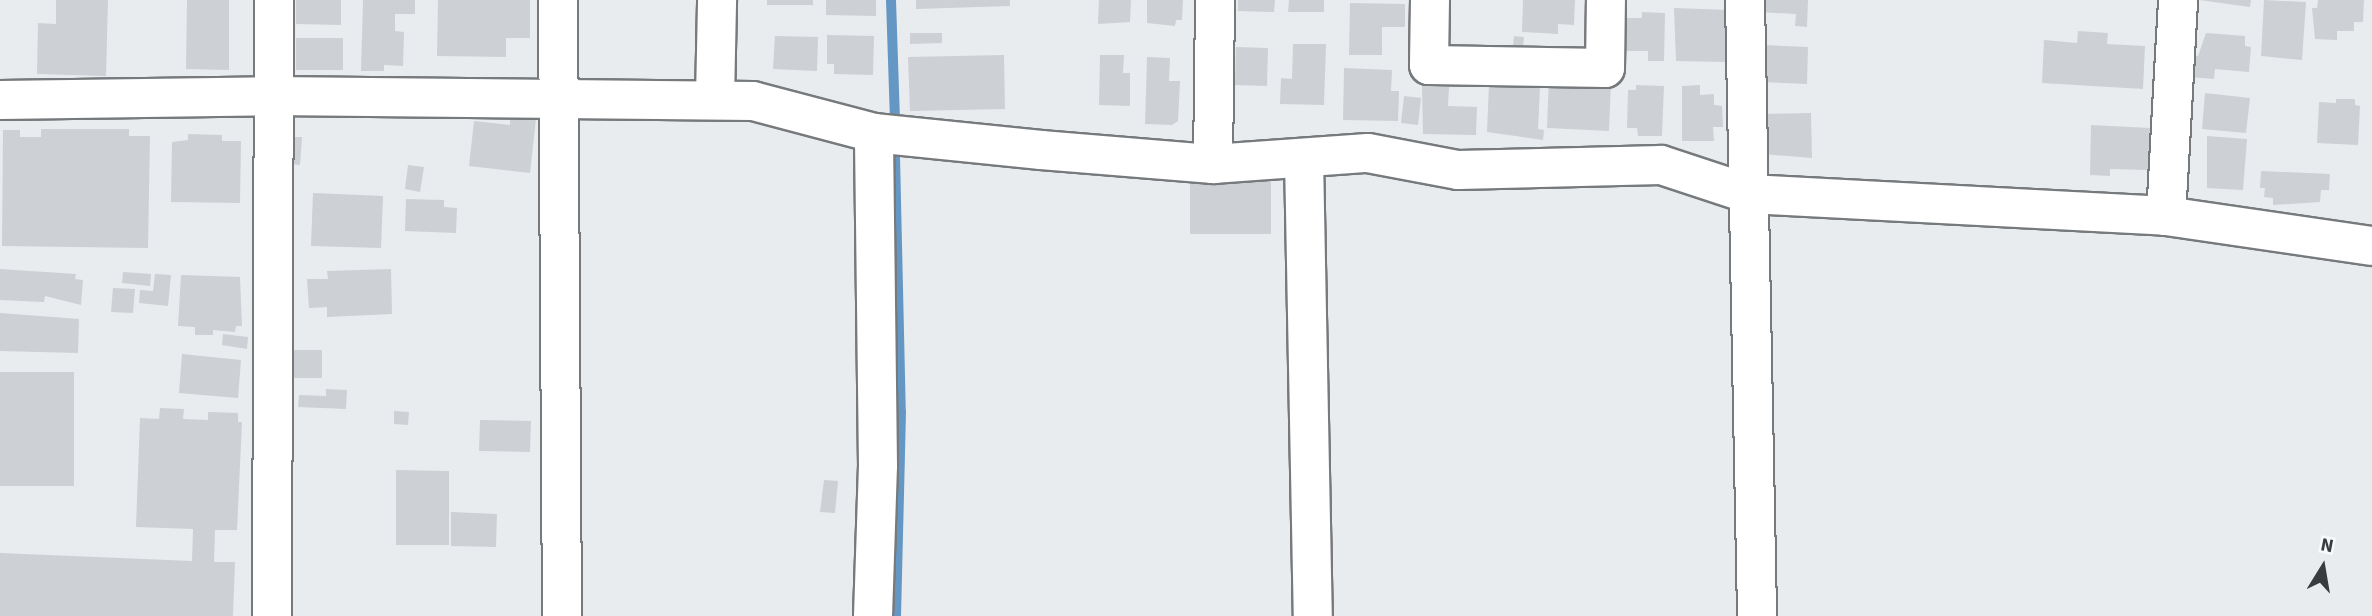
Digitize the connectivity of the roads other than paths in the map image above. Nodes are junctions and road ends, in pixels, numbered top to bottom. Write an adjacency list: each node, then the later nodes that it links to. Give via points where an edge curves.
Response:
1 (274, 0): 9 (street)
2 (558, 0): 10 (street)
3 (717, 0): 11 (street)
4 (1215, 0): 15 (street)
5 (1430, 0): 6 (street, via 1429,65 1605,68)
6 (1606, 0)
7 (1745, 0): 16 (street)
8 (2178, 0): 17 (street)
9 (272, 96): 10 (street); 12 (street); 19 (street)
10 (556, 98): 11 (street); 20 (street)
11 (715, 99): 13 (street, via 753,100)
12 (0, 100)
13 (874, 133): 15 (street); 21 (street, via 878,466)
14 (1304, 158): 15 (street); 16 (street, via 1368,153 1458,170 1661,165); 22 (street)
15 (1213, 164)
16 (1749, 194): 17 (street); 23 (street)
17 (2166, 216): 18 (street)
18 (2372, 246)
19 (272, 616)
20 (562, 616)
21 (873, 616)
22 (1313, 616)
23 (1757, 616)

